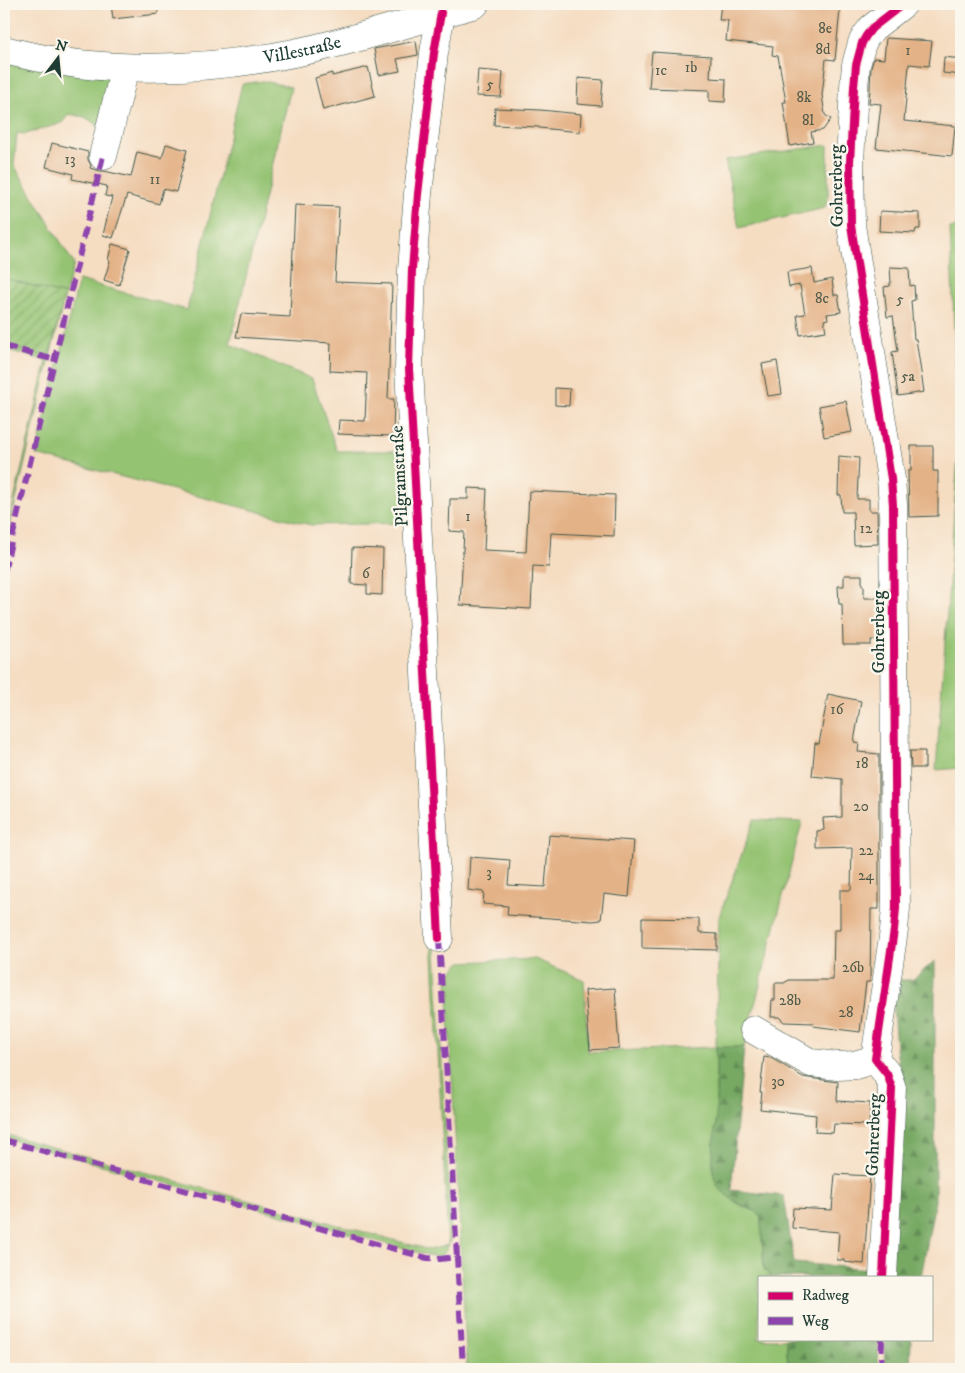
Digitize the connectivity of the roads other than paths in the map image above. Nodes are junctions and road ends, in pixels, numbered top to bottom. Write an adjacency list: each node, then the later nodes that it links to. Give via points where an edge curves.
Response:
1 (475, 4): 3 (street, Villestraße)
2 (903, 4): 9 (street, Gohrerberg, via 872,28 862,43 854,80 850,162 851,225 893,505 896,908)
3 (425, 12): 5 (street, Villestraße, via 336,44 274,56 182,67); 7 (street, Pilgramstraße, via 434,53 418,194 409,368)
4 (4, 50): 5 (street, Villestraße, via 77,64)
5 (125, 68): 6 (street)
6 (104, 156)
7 (440, 938)
8 (754, 1030): 9 (street, via 810,1063 855,1065)
9 (875, 1059): 10 (street, Gohrerberg, via 887,1074 892,1088)
10 (883, 1276)

